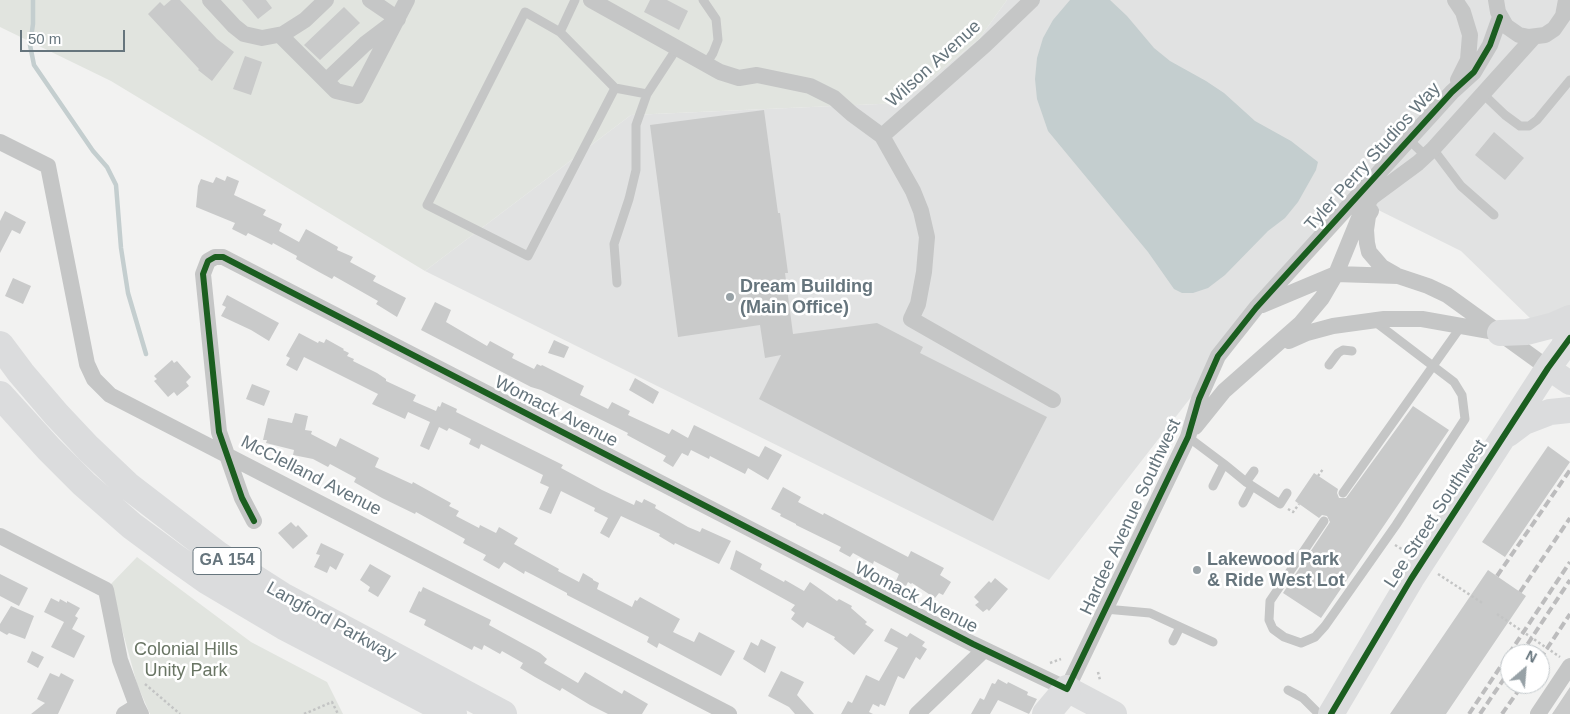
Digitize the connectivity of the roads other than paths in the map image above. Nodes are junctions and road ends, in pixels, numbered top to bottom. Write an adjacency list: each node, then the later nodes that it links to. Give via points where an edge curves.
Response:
1 (210, 0): 14 (street, via 244,34 262,38)
2 (326, 0): 14 (street, via 306,20)
3 (370, 0): 12 (street)
4 (408, 0): 12 (street)
5 (575, 0): 13 (lane)
6 (592, 0): 16 (street)
7 (703, 0): 17 (lane, via 716,19 718,40)
8 (1032, 0): 24 (street, Wilson Avenue)
9 (1455, 0): 21 (street, via 1463,12 1470,35 1468,60)
10 (1566, 0): 15 (street, via 1558,25 1545,35)
11 (1495, 6): 15 (street, via 1506,26 1524,36); 21 (street, Tyler Perry Studios Way, via 1490,45 1474,72)
12 (398, 19): 19 (street, via 365,44); 19 (street, via 357,96 336,91)
13 (560, 32): 20 (lane); 20 (lane, via 525,12 427,205 528,256)
14 (280, 35): 19 (street)
15 (1534, 37): 23 (street, Tyler Perry Studios Way)
16 (677, 48): 17 (street); 22 (lane)
17 (706, 64): 24 (street, via 738,78 757,75 810,86 834,98)
18 (1570, 80): 23 (lane, via 1538,120 1528,126 1520,126 1505,116)
19 (326, 81)
20 (615, 88): 22 (lane)
21 (1452, 92): 25 (street, Tyler Perry Studios Way)
22 (647, 94): 32 (lane, via 636,125 636,170 614,244)
23 (1483, 94): 27 (street, Tyler Perry Studios Way)
24 (882, 136): 48 (street, via 913,190 922,211 927,237 918,304 911,319)
25 (1408, 140): 27 (lane); 33 (street, Tyler Perry Studios Way)
26 (0, 142): 52 (street, McClelland Avenue, via 48,166 87,364 94,379 110,396)
27 (1430, 153): 28 (street, Tyler Perry Studios Way); 29 (lane)
28 (1394, 181): 30 (street, Tyler Perry Studios Way, via 1372,197 1362,213); 31 (street, via 1368,216 1367,243 1369,252 1382,267)
29 (1494, 215)
30 (1336, 274): 31 (street); 33 (street); 41 (street, Tyler Perry Studios Way, via 1322,298)
31 (1398, 276): 34 (street, via 1447,295)
32 (617, 283)
33 (1256, 308): 50 (street, Hardee Avenue Southwest, via 1218,356 1199,399)
34 (1471, 312): 37 (lane); 38 (street)
35 (1570, 318): 38 (main road, via 1554,326 1527,332)
36 (1373, 320): 37 (street, via 1422,319); 41 (street, via 1316,330); 44 (lane)
37 (1462, 326): 38 (street); 44 (lane)
38 (1500, 332): 45 (street)
39 (1570, 338): 45 (main road, Lee Street Southwest)
40 (0, 345): 74 (highway, Langford Parkway / GA 154, via 88,448 127,485 197,540 282,596)
41 (1275, 347): 50 (street, Hardee Avenue Southwest, via 1224,390)
42 (1352, 351): 43 (lane, via 1338,353)
43 (1329, 365)
44 (1433, 367): 58 (lane); 61 (lane, via 1454,382 1462,395 1465,419 1325,626 1316,638 1301,642 1284,637 1273,628 1269,620 1270,600)
45 (1548, 368): 46 (street); 51 (main road, Lee Street Southwest)
46 (1570, 383)
47 (0, 395): 73 (highway, Langford Parkway / GA 154, via 84,484 132,526 208,581 284,626)
48 (1053, 400)
49 (1570, 410): 51 (main road, via 1550,412 1524,422)
50 (1188, 437): 53 (lane); 63 (street, Hardee Avenue Southwest)
51 (1503, 437): 72 (main road, Lee Street Southwest)
52 (227, 455): 60 (street); 67 (street, Womack Avenue, via 219,432 203,274 208,260 215,257 223,257); 75 (street, McClelland Avenue)
53 (1224, 464): 55 (lane); 56 (lane)
54 (1254, 471): 55 (lane)
55 (1249, 484): 57 (lane, via 1280,504); 59 (lane)
56 (1213, 486)
57 (1287, 493)
58 (1343, 493)
59 (1243, 503)
60 (254, 521)
61 (1324, 521)
62 (0, 536): 71 (street, via 106,590)
63 (1105, 609): 64 (lane, via 1150,613); 69 (street, Hardee Avenue Southwest)
64 (1180, 627): 65 (lane); 66 (lane)
65 (1173, 641)
66 (1213, 642)
67 (984, 650): 69 (street, Womack Avenue); 76 (street)
68 (1566, 662): 80 (street)
69 (1067, 689): 77 (highway); 78 (highway); 79 (main road, Womack Avenue)
70 (1288, 690): 72 (lane)
71 (134, 711)
72 (1328, 713)
73 (453, 714)
74 (503, 714)
75 (730, 714)
76 (917, 714)
77 (1046, 714)
78 (1056, 714)
79 (1114, 714)
80 (1538, 714)

